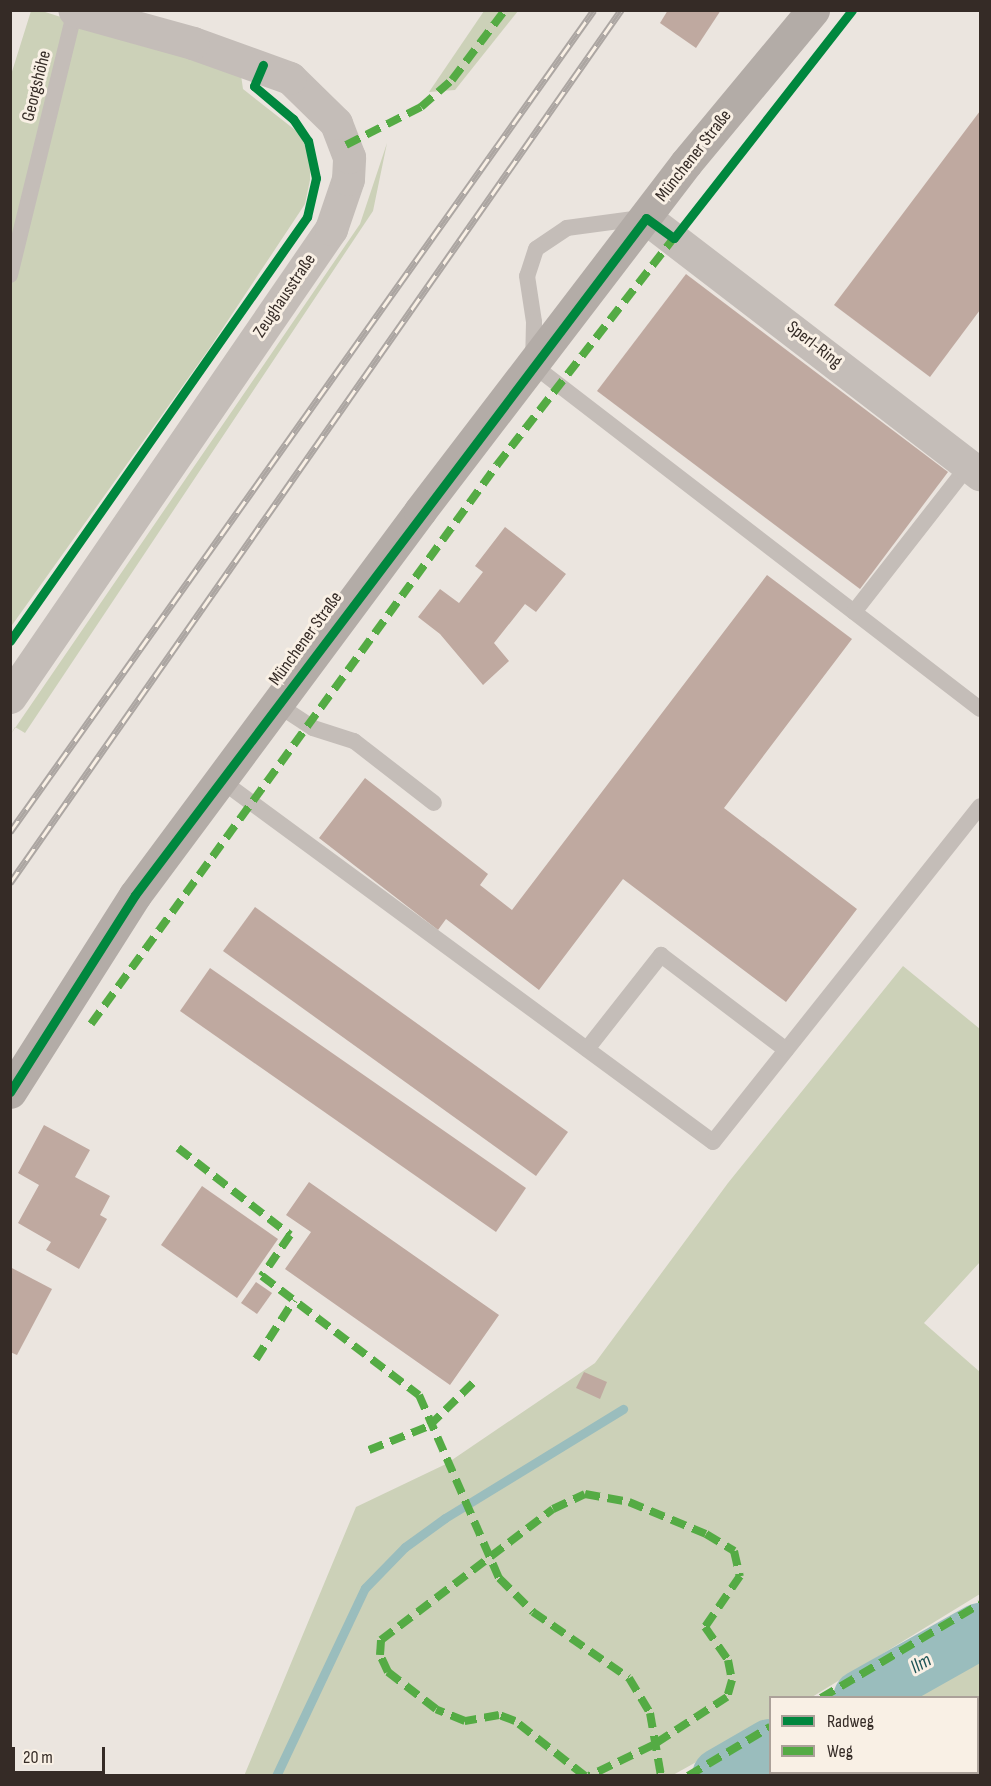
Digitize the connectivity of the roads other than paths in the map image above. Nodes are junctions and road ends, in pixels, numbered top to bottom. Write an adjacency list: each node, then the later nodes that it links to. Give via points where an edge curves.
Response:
1 (813, 10): 3 (main road, Münchener Straße)
2 (75, 11): 4 (lane, Georgshöhe); 8 (street, Zeughausstraße, via 193,43 290,78 336,123 349,157 348,179 331,229)
3 (646, 218): 5 (main road, Münchener Straße); 5 (lane, via 567,228 536,249 527,276 534,322); 6 (street, Sperl-Ring)
4 (10, 275)
5 (533, 365): 7 (lane); 9 (main road, Münchener Straße)
6 (975, 470): 7 (lane)
7 (854, 612): 10 (lane)
8 (10, 697)
9 (278, 705): 11 (main road, Münchener Straße); 12 (lane, via 313,729 354,741)
10 (981, 709)
11 (222, 781): 14 (lane); 16 (main road, Münchener Straße, via 135,895)
12 (434, 803)
13 (981, 806): 15 (lane)
14 (586, 1049): 15 (lane, via 713,1142); 15 (lane, via 661,955)
15 (786, 1050)
16 (10, 1092)

